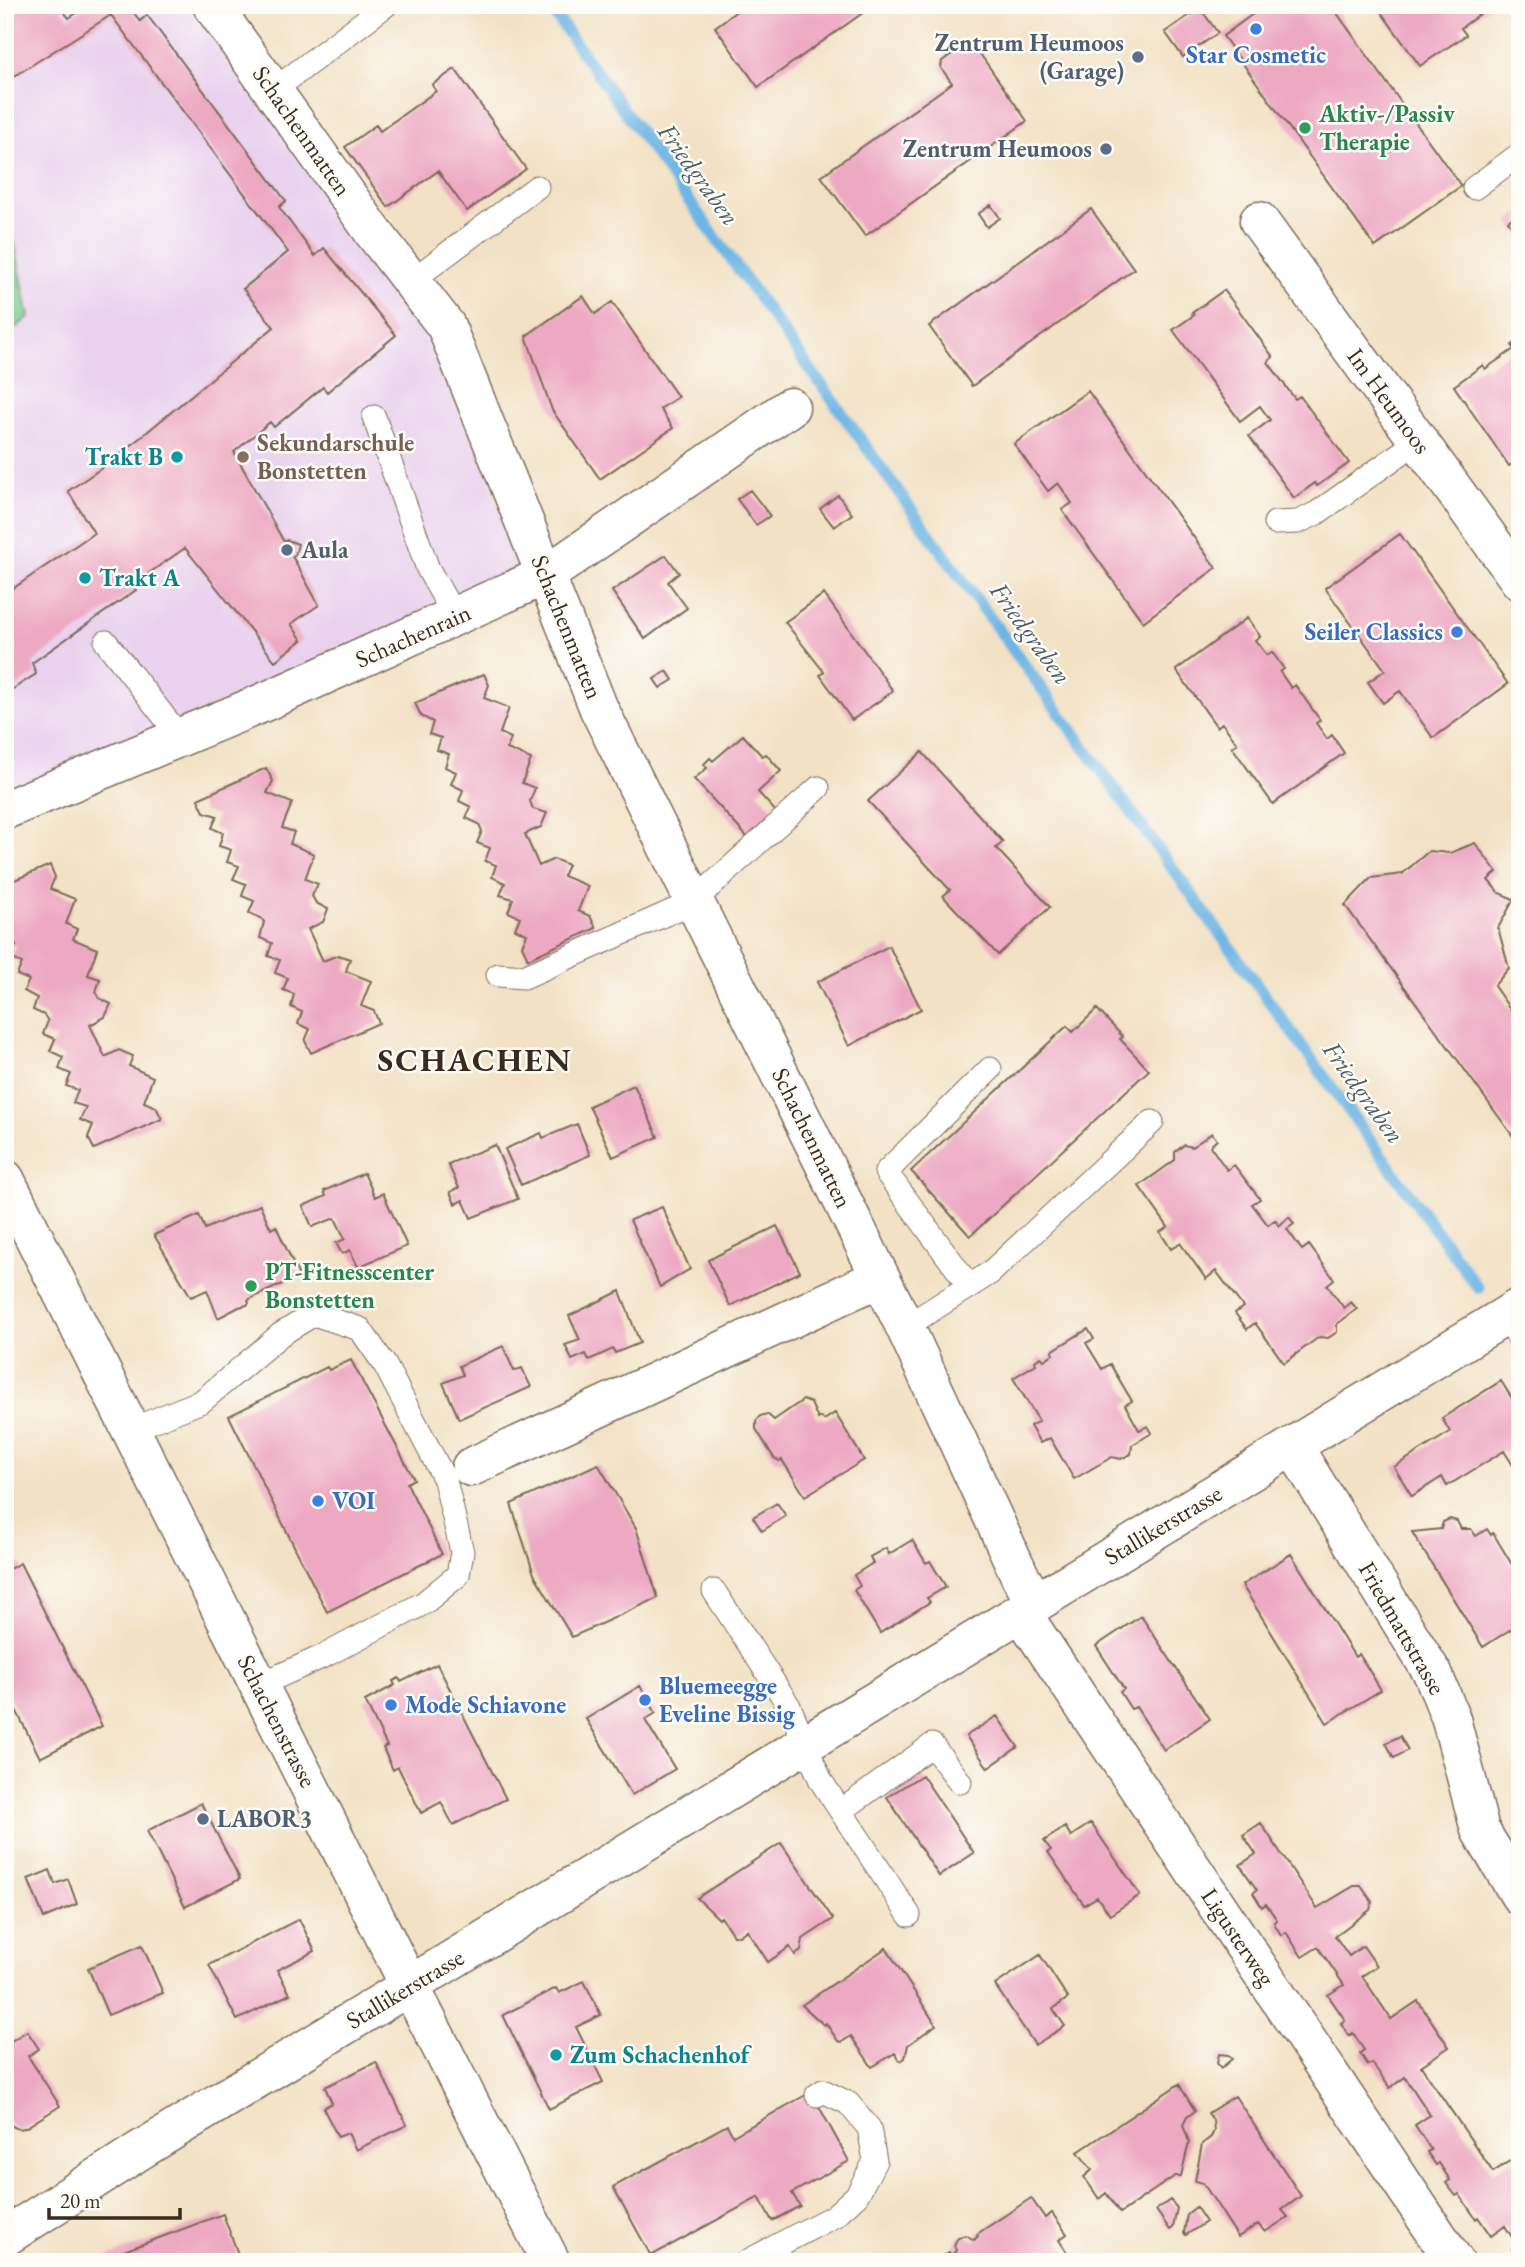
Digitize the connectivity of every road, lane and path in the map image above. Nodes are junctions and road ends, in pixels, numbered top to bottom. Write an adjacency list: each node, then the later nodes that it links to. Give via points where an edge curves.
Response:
1 (212, 5): 3 (street, Schachenmatten)
2 (386, 5): 3 (lane)
3 (274, 90): 8 (street, Schachenmatten)
4 (1520, 154): 6 (lane)
5 (537, 187): 8 (lane)
6 (1474, 188)
7 (1259, 221): 11 (street, Im Heumoos)
8 (411, 281): 13 (street, Schachenmatten, via 446,327)
9 (790, 407): 13 (street, Schachenrain)
10 (374, 417): 15 (lane, via 428,569)
11 (1418, 441): 12 (lane, via 1317,513 1298,523); 14 (street, Im Heumoos)
12 (1275, 523)
13 (546, 575): 15 (street, Schachenrain); 20 (street, Schachenmatten, via 599,709)
14 (1520, 581)
15 (455, 617): 17 (street, Schachenrain)
16 (106, 642): 17 (lane)
17 (180, 737): 19 (street, Schachenrain)
18 (818, 788): 20 (lane)
19 (5, 810)
20 (693, 902): 21 (lane, via 524,977); 25 (street, Schachenmatten)
21 (498, 975)
22 (990, 1069): 26 (lane, via 887,1172)
23 (1152, 1122): 26 (lane)
24 (5, 1179): 29 (street, Schachenstrasse)
25 (879, 1278): 28 (street, Schachenmatten); 31 (street)
26 (970, 1287): 28 (lane)
27 (1514, 1321): 30 (street, Stallikerstrasse)
28 (905, 1327): 33 (street, Schachenmatten, via 1021,1578)
29 (130, 1430): 34 (street, Schachenstrasse); 34 (lane, via 202,1401 280,1335 314,1314 360,1329 385,1364 445,1480 462,1552 458,1575 424,1603 326,1656)
30 (1293, 1446): 33 (street, Stallikerstrasse); 38 (street, Friedmattstrasse, via 1433,1674 1451,1718 1480,1830)
31 (471, 1467)
32 (715, 1591): 35 (lane, via 789,1706)
33 (1028, 1608): 35 (street, Stallikerstrasse); 45 (street, Ligusterweg)
34 (260, 1685): 40 (street, Schachenstrasse)
35 (805, 1743): 37 (lane, via 821,1781); 40 (street, Stallikerstrasse)
36 (960, 1782): 37 (lane, via 932,1745)
37 (841, 1811): 39 (lane)
38 (1520, 1896)
39 (909, 1915)
40 (410, 1986): 42 (street, Stallikerstrasse); 43 (street, Schachenstrasse)
41 (817, 2095): 44 (lane, via 823,2091 848,2103 869,2129 875,2161 857,2195 834,2216)
42 (7, 2232)
43 (551, 2262)
44 (746, 2262)
45 (1455, 2262)

